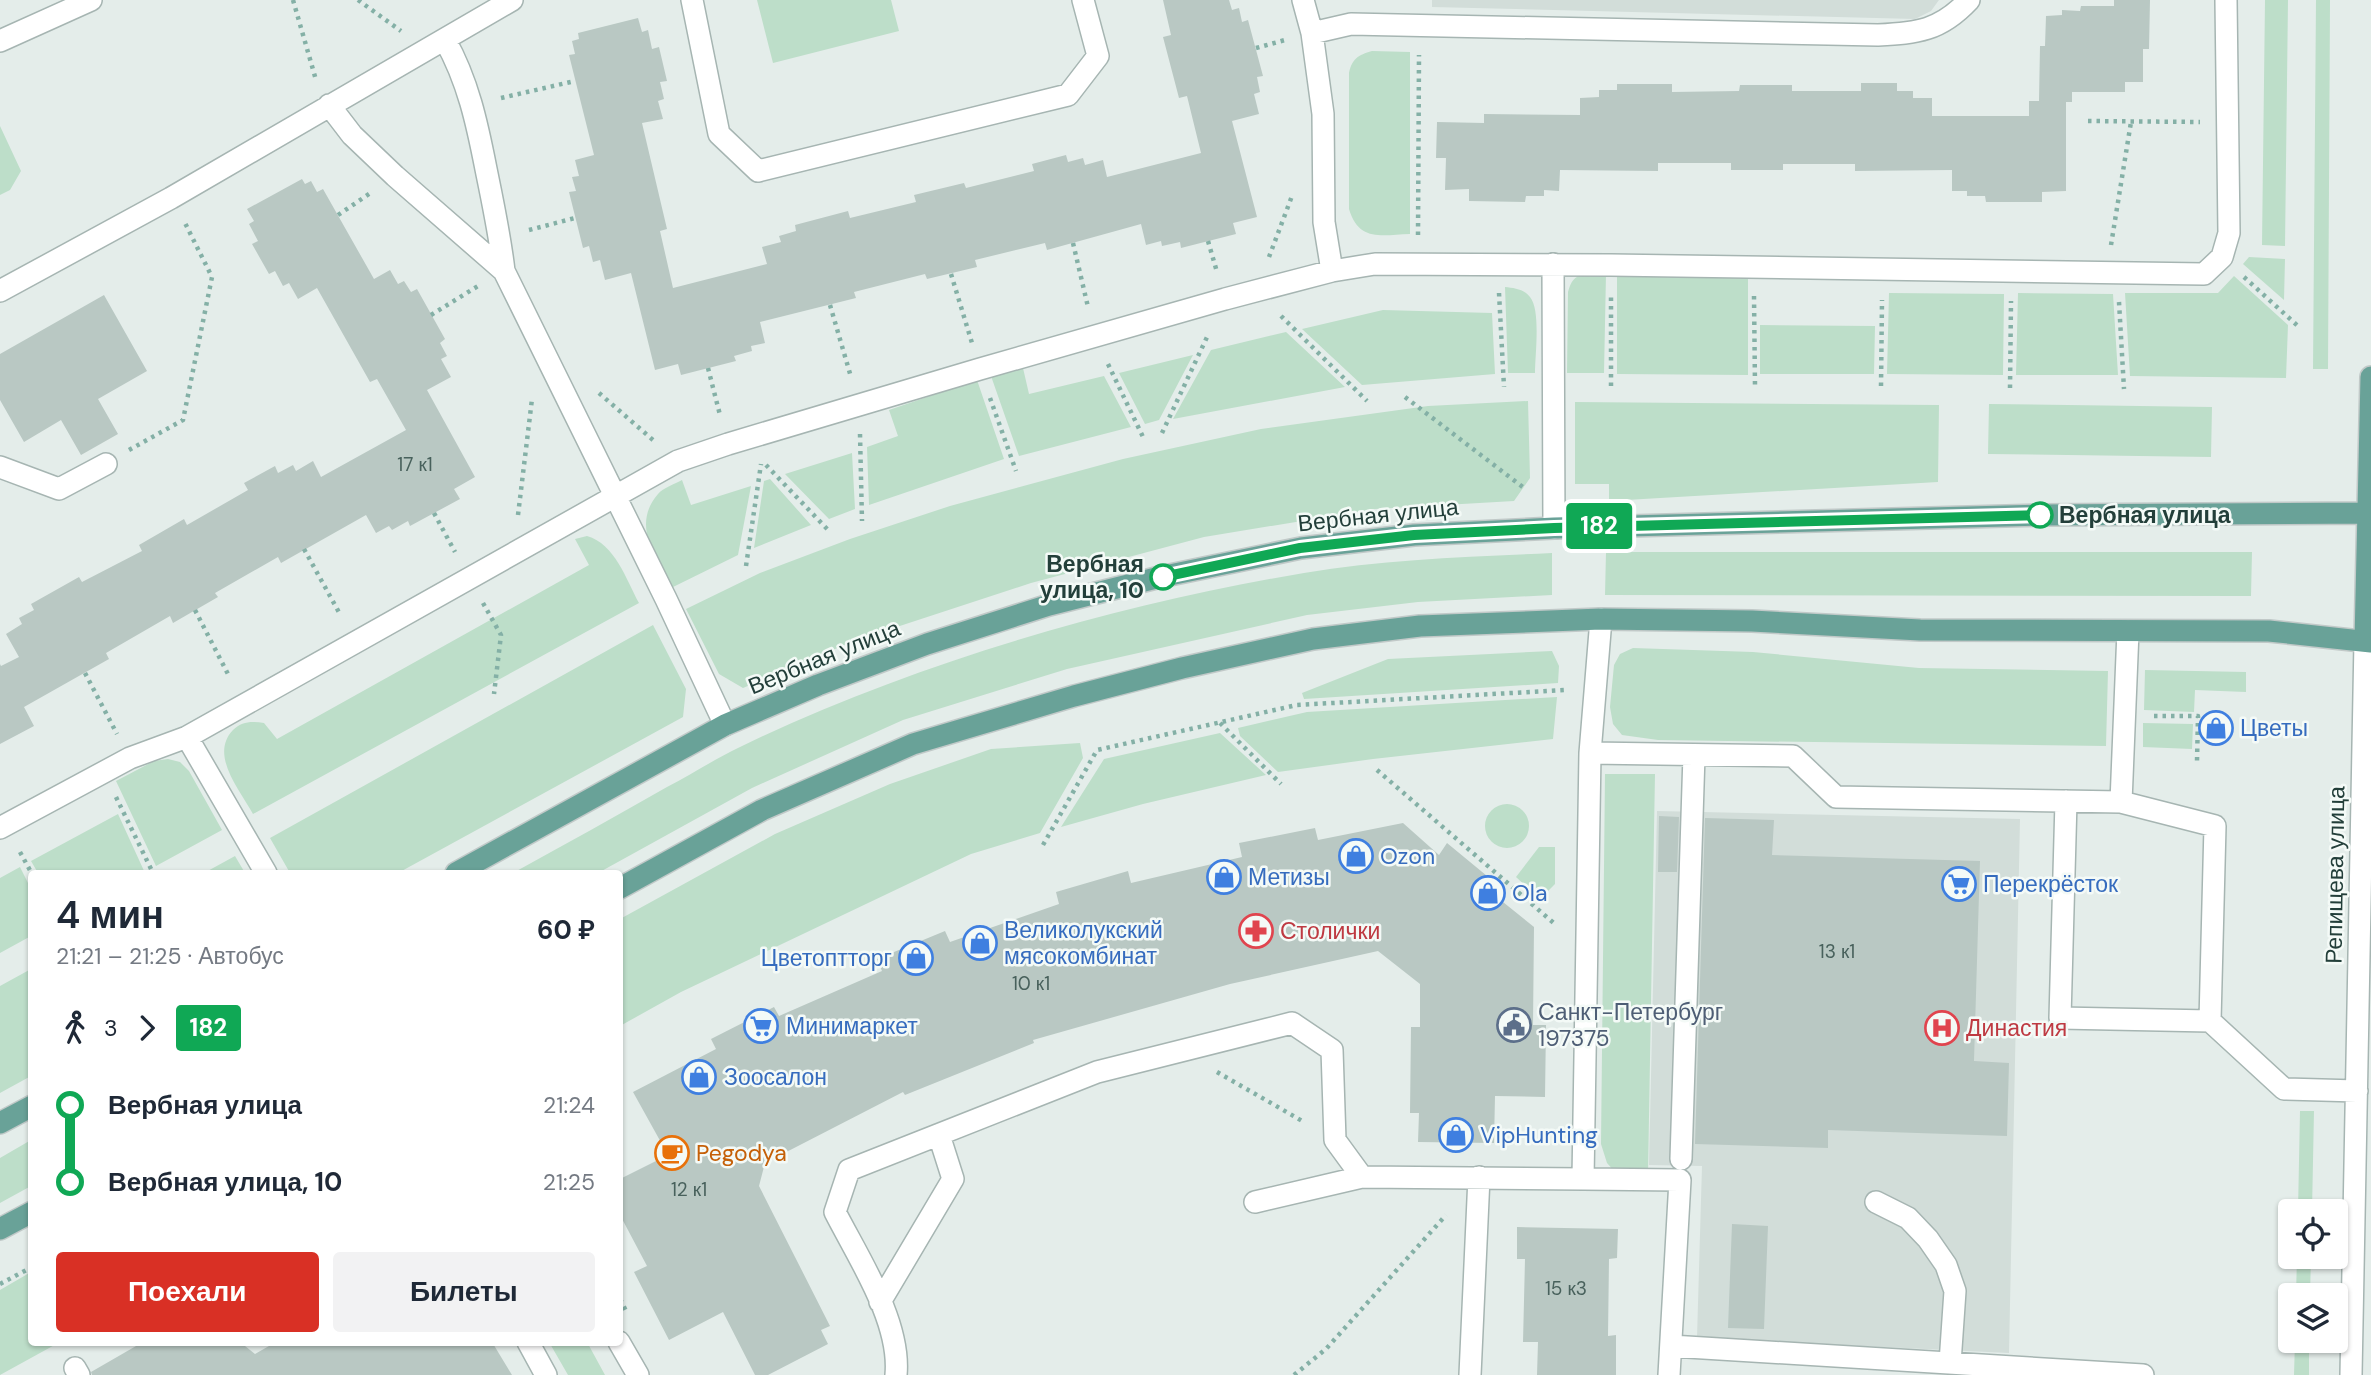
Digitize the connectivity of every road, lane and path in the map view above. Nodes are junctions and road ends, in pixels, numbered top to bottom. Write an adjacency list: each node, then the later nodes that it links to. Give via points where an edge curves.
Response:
1 (91, 0): 12 (street)
2 (293, 0): 16 (path, via 316,82)
3 (358, 0): 13 (path)
4 (512, 0): 13 (street)
5 (692, 0): 6 (street, via 719,134 758,171 1068,95 1098,57)
6 (1083, 0)
7 (1303, 0): 11 (street)
8 (1969, 0): 10 (street, via 1955,15 1919,33 1878,35)
9 (2226, 0): 26 (street, via 2229,233)
10 (1419, 26): 11 (street, via 1351,24); 27 (path)
11 (1312, 33): 34 (street, via 1323,114 1324,222)
12 (0, 41)
13 (437, 44): 15 (street, via 460,66); 16 (street)
14 (575, 81): 15 (path)
15 (473, 105): 24 (street)
16 (328, 106): 19 (street); 21 (street)
17 (2088, 121): 18 (path)
18 (2186, 122)
19 (395, 176): 22 (path); 33 (street)
20 (1294, 190): 38 (path)
21 (172, 198): 39 (street); 60 (path, via 212,277 183,420)
22 (338, 215)
23 (575, 218): 24 (path)
24 (500, 237): 33 (street)
25 (1073, 243): 44 (path)
26 (2222, 257): 36 (street, via 2204,274); 43 (path)
27 (1417, 264): 30 (street); 34 (street)
28 (1553, 264): 29 (street); 30 (street); 63 (street)
29 (1611, 265): 31 (street); 48 (path)
30 (1498, 266): 51 (path)
31 (1754, 267): 32 (street); 49 (path)
32 (1882, 270): 35 (street); 50 (path)
33 (504, 271): 42 (path); 64 (street)
34 (1332, 271): 38 (street)
35 (2011, 271): 36 (street); 52 (path)
36 (2117, 273): 53 (path)
37 (951, 274): 46 (path)
38 (1256, 290): 40 (street); 55 (path)
39 (0, 291)
40 (1225, 299): 44 (street); 57 (path)
41 (830, 305): 56 (path)
42 (431, 314)
43 (2299, 327)
44 (1095, 337): 46 (street); 58 (path)
45 (708, 368): 59 (path)
46 (980, 369): 56 (street); 62 (path)
47 (2371, 377): 66 (main road, Репищева улица)
48 (1611, 386)
49 (1755, 386)
50 (1881, 386)
51 (1504, 387)
52 (2010, 388)
53 (2124, 389)
54 (1405, 397): 63 (path, via 1528,491)
55 (1367, 401)
56 (859, 406): 59 (street); 67 (path)
57 (1162, 433)
58 (1143, 437)
59 (728, 444): 64 (street, via 678,461)
60 (106, 464): 61 (street, via 59,489)
61 (0, 467)
62 (1016, 471)
63 (1553, 492): 68 (street)
64 (614, 495): 72 (street); 84 (street)
65 (434, 513): 72 (path)
66 (2370, 513): 68 (main road, Вербная улица, via 2040,515); 76 (main road, Репищева улица)
67 (862, 520)
68 (1554, 528): 84 (main road, Вербная улица, via 1414,535 1300,548 1160,577 1049,605 927,644)
69 (830, 532): 71 (path, via 762,460)
70 (304, 550): 77 (path)
71 (746, 566)
72 (469, 578): 77 (street); 80 (path, via 501,635)
73 (195, 610): 81 (path)
74 (1601, 619): 75 (main road, via 1920,630); 86 (street); 100 (main road, via 1420,626 1313,639 1074,696 913,744 762,810)
75 (2128, 631): 76 (main road, via 2269,631); 82 (street)
76 (2368, 641): 104 (street, Репищева улица)
77 (356, 643): 81 (street)
78 (85, 673): 88 (path)
79 (1564, 690): 83 (path, via 1297,705)
80 (494, 694)
81 (245, 705): 85 (street)
82 (2125, 716): 89 (path, via 2198,716); 94 (street)
83 (1219, 723): 92 (path); 96 (path, via 1097,750)
84 (725, 725): 99 (main road, Вербная улица)
85 (187, 737): 88 (street); 98 (street)
86 (1590, 753): 87 (street); 101 (street)
87 (1694, 755): 93 (street, via 1793,756 1836,797); 109 (street)
88 (130, 758): 91 (street)
89 (2197, 761)
90 (1377, 770): 101 (path)
91 (103, 771): 95 (street); 97 (path)
92 (1281, 785)
93 (2066, 801): 94 (street); 102 (street, via 2060,1018)
94 (2122, 802): 102 (street, via 2215,826)
95 (0, 828)
96 (1043, 845)
97 (152, 870)
98 (264, 870)
99 (461, 870)
100 (623, 886)
101 (1588, 953): 112 (street)
102 (2210, 1021): 104 (street, via 2284,1089)
103 (1181, 1051): 107 (street, via 1097,1072); 108 (path); 108 (street, via 1292,1023 1332,1050)
104 (2357, 1091): 132 (street, Репищева улица)
105 (28, 1108): 106 (main road)
106 (0, 1123)
107 (939, 1135): 119 (street, via 953,1179); 119 (street, via 849,1170 835,1212)
108 (1335, 1140): 110 (street)
109 (1681, 1159)
110 (1362, 1177): 111 (street); 113 (street)
111 (1479, 1177): 112 (street); 128 (path, via 1326,1349); 129 (street)
112 (1583, 1179): 122 (street, via 1680,1180)
113 (1255, 1202)
114 (1876, 1202): 123 (street, via 1908,1218 1946,1265 1955,1291)
115 (28, 1214): 116 (main road)
116 (0, 1229)
117 (28, 1269): 118 (path)
118 (0, 1284)
119 (880, 1302): 127 (street, via 895,1340)
120 (530, 1346): 125 (street)
121 (621, 1346): 126 (street)
122 (1671, 1346): 123 (street); 130 (street)
123 (1950, 1363): 124 (street)
124 (1980, 1370): 131 (street)
125 (546, 1375)
126 (638, 1375)
127 (896, 1375)
128 (1294, 1375)
129 (1470, 1375)
130 (1670, 1375)
131 (2143, 1375)
132 (2351, 1375)

